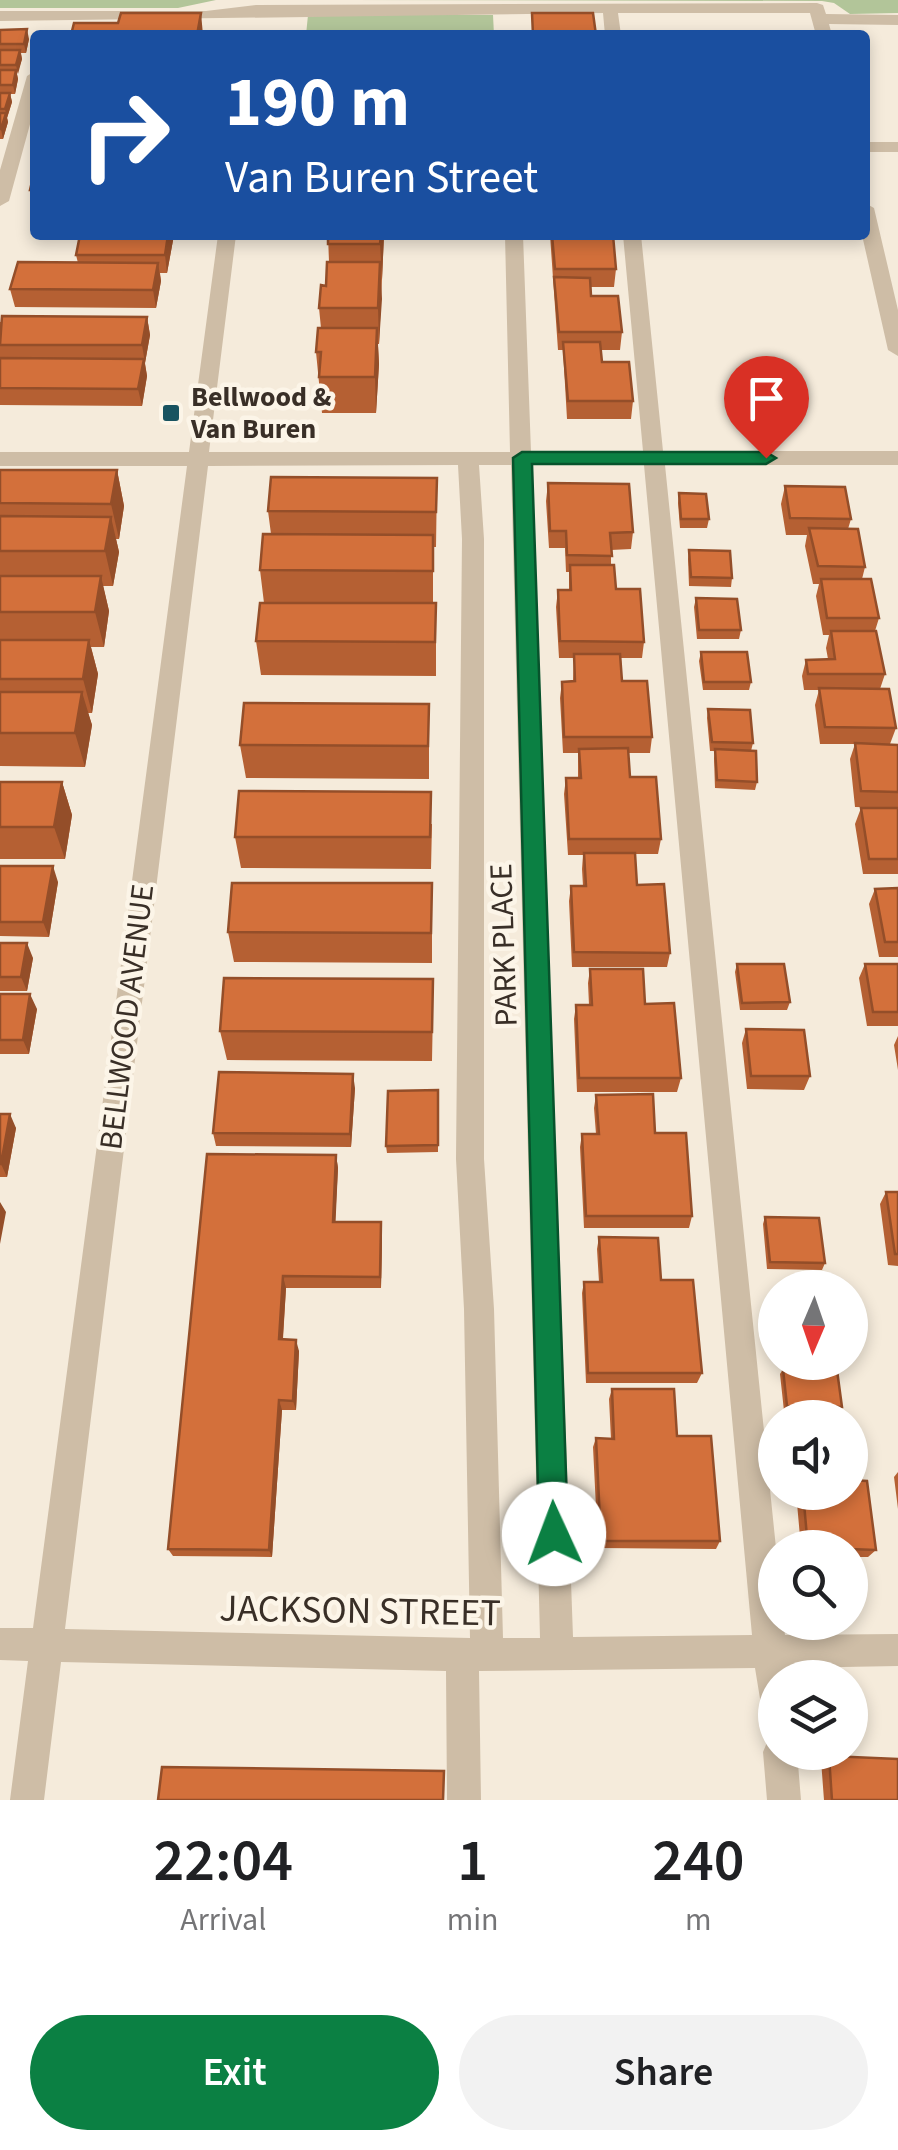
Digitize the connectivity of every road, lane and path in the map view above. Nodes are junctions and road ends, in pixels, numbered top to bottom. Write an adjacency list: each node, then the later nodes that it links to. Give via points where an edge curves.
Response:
1 (257, 5): 2 (street, via 505,16); 4 (street, via 206,16); 8 (street)
2 (610, 8): 6 (street); 9 (street)
3 (0, 16): 4 (street)
4 (52, 16): 7 (street)
5 (898, 20): 6 (street)
6 (820, 21)
7 (48, 30)
8 (254, 30)
9 (612, 30)
10 (30, 94): 13 (street)
11 (870, 148): 12 (street)
12 (898, 148)
13 (0, 202)
14 (870, 230): 18 (street)
15 (226, 240): 23 (street, BELLWOOD AVENUE)
16 (514, 240): 19 (street, PARK PLACE)
17 (632, 240): 20 (street)
18 (898, 350)
19 (522, 458): 20 (street); 24 (street); 29 (street, PARK PLACE)
20 (653, 458): 21 (street); 27 (street)
21 (898, 458)
22 (0, 459): 23 (street)
23 (198, 459): 24 (street); 26 (street, BELLWOOD AVENUE)
24 (468, 459): 30 (street, via 470,1159 482,1380)
25 (0, 1644): 26 (street, JACKSON STREET)
26 (46, 1645): 30 (street, JACKSON STREET); 33 (street, BELLWOOD AVENUE)
27 (770, 1650): 28 (street, JACKSON STREET); 29 (street, JACKSON STREET); 31 (street)
28 (898, 1650)
29 (557, 1653): 30 (street, JACKSON STREET)
30 (474, 1654): 34 (street)
31 (771, 1660)
32 (782, 1770): 35 (street)
33 (27, 1800)
34 (464, 1800)
35 (784, 1800)

